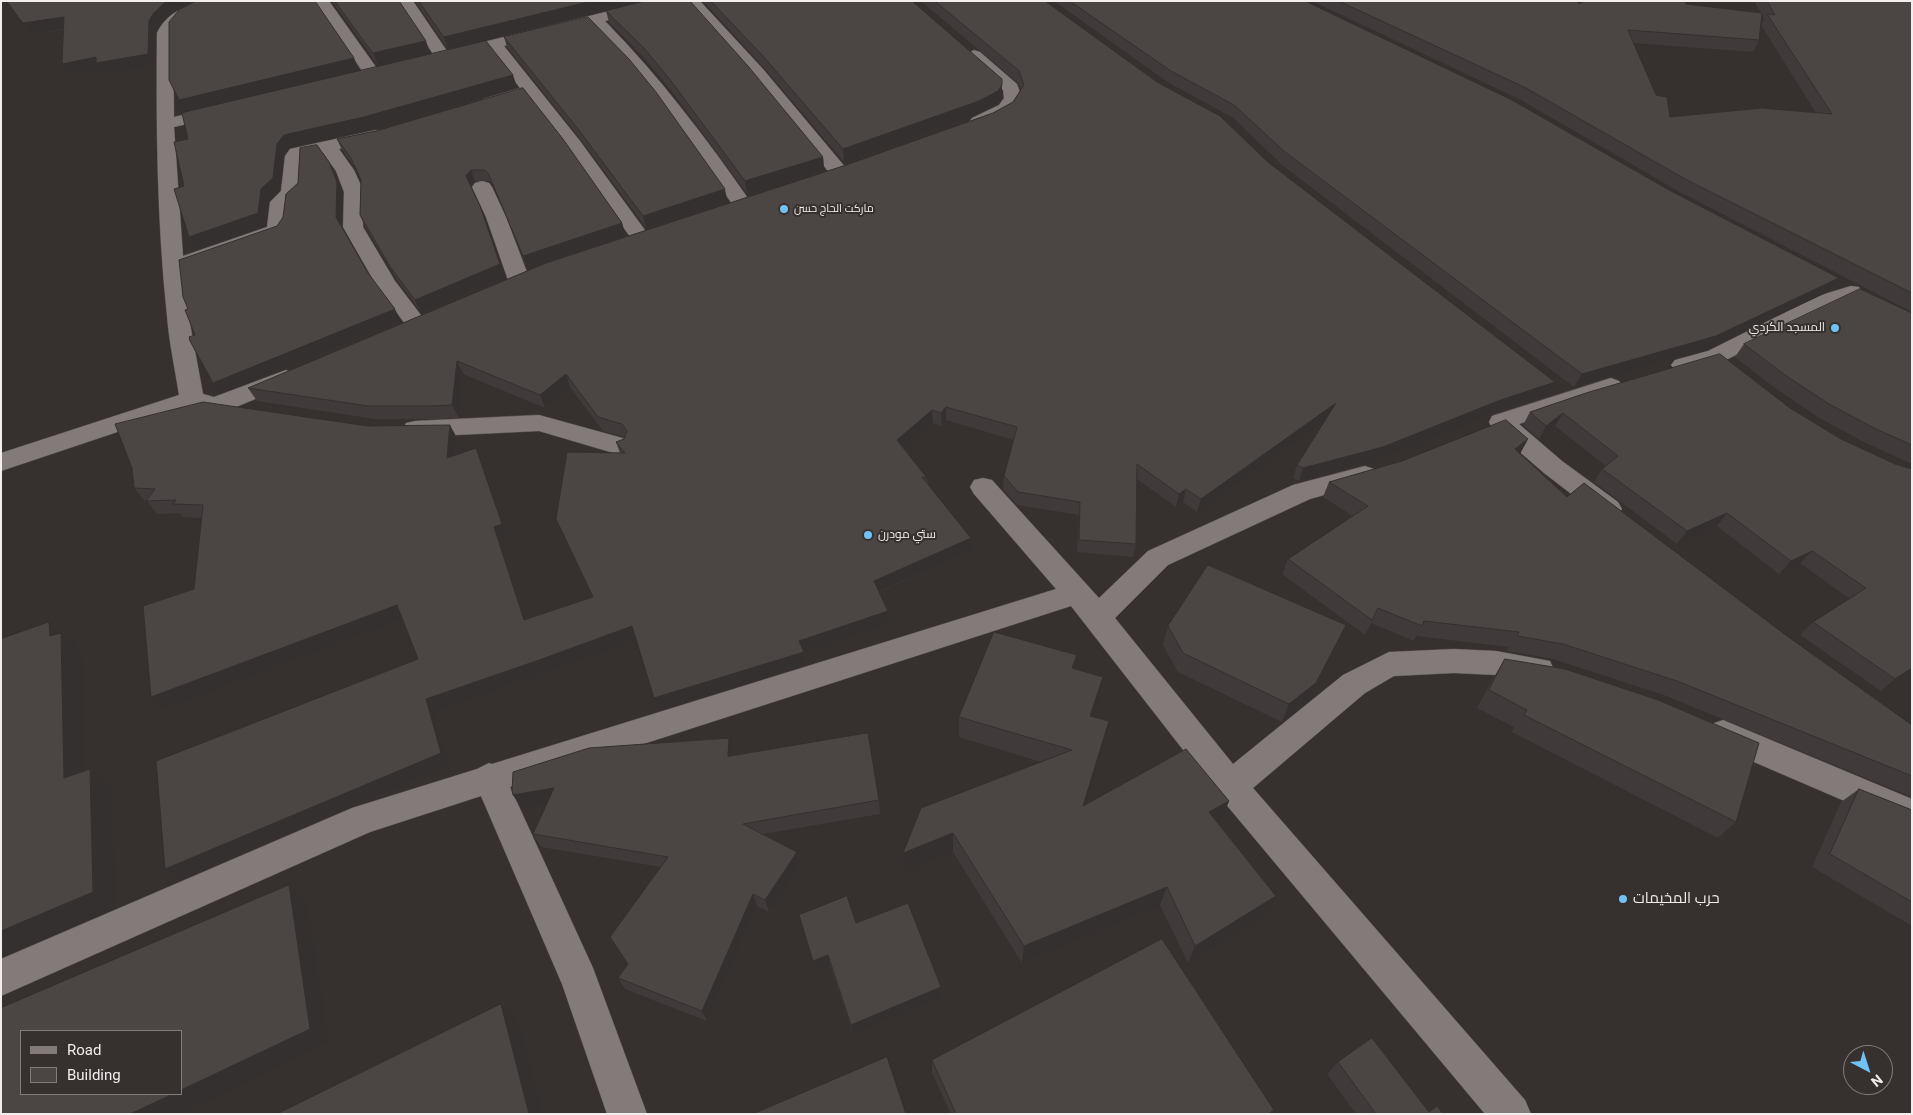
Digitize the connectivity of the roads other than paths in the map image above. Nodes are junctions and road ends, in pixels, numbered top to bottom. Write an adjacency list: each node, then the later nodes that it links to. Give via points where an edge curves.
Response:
1 (214, 1): 18 (street, via 185,13 167,26)
2 (321, 1): 13 (street)
3 (405, 1): 10 (street)
4 (670, 1): 6 (street)
5 (691, 1): 22 (street, via 757,73)
6 (649, 4): 7 (street)
7 (594, 20): 9 (street); 24 (street, via 639,65 666,98)
8 (958, 41): 19 (street, via 1012,88 1013,98 1006,109)
9 (494, 44): 10 (street); 15 (street)
10 (443, 57): 11 (street)
11 (425, 61)
12 (390, 70): 13 (street)
13 (372, 74): 14 (street)
14 (354, 78)
15 (530, 90): 16 (street); 25 (street)
16 (475, 106)
17 (231, 108): 18 (street)
18 (166, 124): 26 (street)
19 (958, 129)
20 (393, 130): 21 (street)
21 (327, 146): 26 (street, via 294,156 291,193 280,202 274,231); 30 (street, via 345,170 354,192 352,227 386,283)
22 (839, 172)
23 (482, 186): 28 (street)
24 (742, 204)
25 (641, 237)
26 (173, 266): 37 (street)
27 (1827, 279): 32 (street, via 1860,296 1826,301)
28 (518, 280)
29 (436, 313): 30 (street)
30 (416, 323): 31 (street)
31 (394, 333)
32 (1716, 356): 34 (street); 35 (street)
33 (304, 371): 38 (street)
34 (1661, 372)
35 (1737, 374)
36 (1634, 380): 40 (street, via 1562,392)
37 (192, 399): 38 (street); 44 (street)
38 (216, 406): 39 (street)
39 (264, 412)
40 (1501, 422): 42 (street); 47 (street)
41 (393, 429): 43 (street, via 539,423)
42 (1475, 433)
43 (617, 445)
44 (1, 462)
45 (1386, 469): 49 (street, via 1302,492 1158,558)
46 (984, 487): 48 (street)
47 (1624, 521)
48 (1077, 593): 49 (street); 52 (street)
49 (1098, 617): 53 (street)
50 (1562, 676): 53 (street, via 1496,663 1389,664 1354,684)
51 (1695, 723): 54 (street)
52 (489, 777): 55 (street, via 364,818); 56 (street, via 580,981)
53 (1231, 786): 57 (street)
54 (1912, 815)
55 (1, 978)
56 (626, 1114)
57 (1511, 1114)

